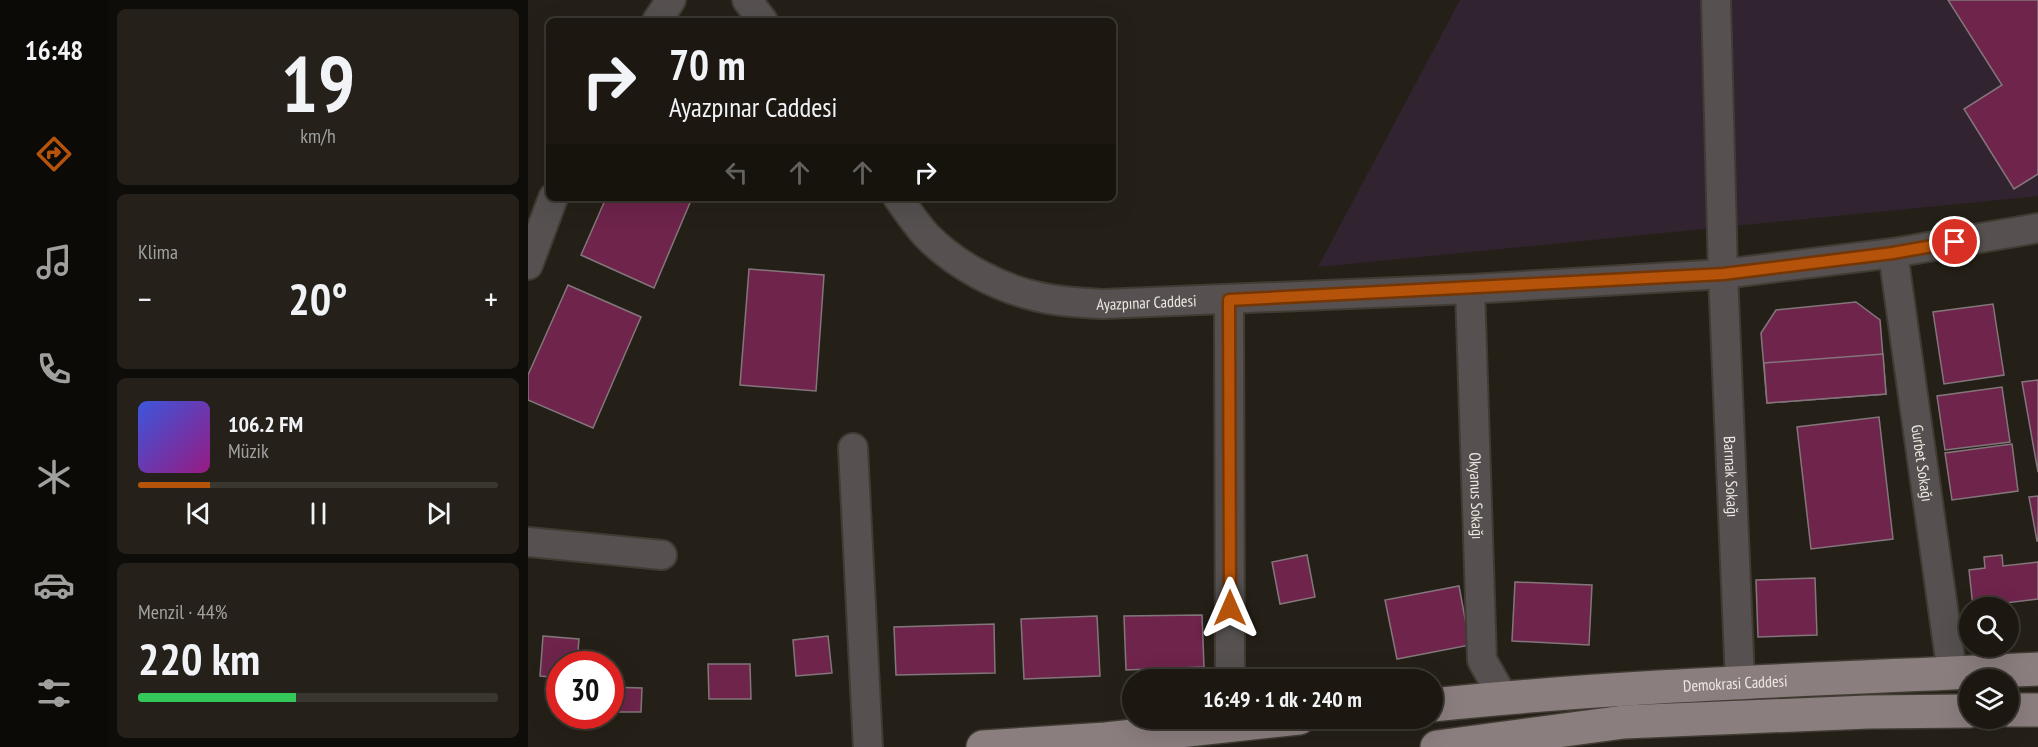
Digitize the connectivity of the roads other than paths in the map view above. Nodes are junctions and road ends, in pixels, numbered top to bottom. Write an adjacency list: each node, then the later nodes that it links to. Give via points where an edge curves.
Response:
1 (671, 0): 4 (street)
2 (747, 0): 5 (street)
3 (1716, 0): 11 (street, Barınak Sokağı)
4 (659, 18)
5 (760, 18)
6 (552, 201): 10 (street)
7 (900, 201): 13 (street, Ayazpınar Caddesi, via 926,234 951,257 1008,287 1038,297 1103,304)
8 (2038, 228): 9 (street, Ayazpınar Caddesi)
9 (1893, 253): 11 (street, Ayazpınar Caddesi); 19 (street, Gurbet Sokağı)
10 (528, 265)
11 (1723, 274): 12 (street, Ayazpınar Caddesi); 20 (street, Barınak Sokağı)
12 (1470, 289): 13 (street, Ayazpınar Caddesi); 21 (street, Okyanus Sokağı, via 1482,660)
13 (1229, 300): 17 (street)
14 (853, 448): 27 (street)
15 (528, 543): 16 (street)
16 (662, 555)
17 (1230, 669)
18 (2038, 669): 19 (main road, Demokrasi Caddesi)
19 (1952, 673): 20 (main road, Demokrasi Caddesi)
20 (1740, 681): 21 (main road, Demokrasi Caddesi)
21 (1503, 697): 22 (main road, Demokrasi Caddesi)
22 (1443, 704)
23 (2019, 710): 24 (main road)
24 (2038, 710)
25 (1959, 711): 29 (main road, via 1624,723)
26 (1179, 729): 28 (main road, via 1106,739)
27 (868, 747)
28 (983, 747)
29 (1437, 747)

